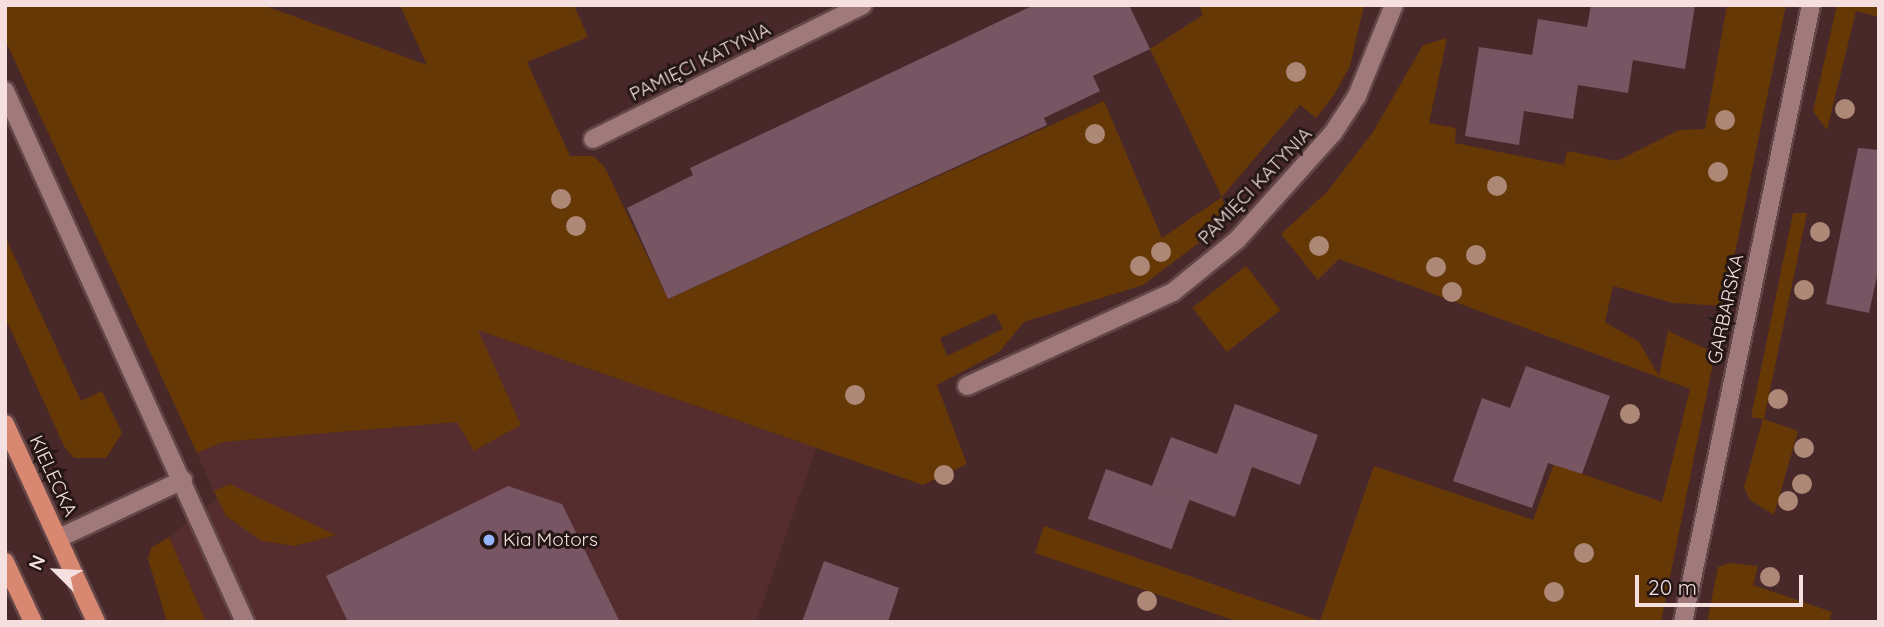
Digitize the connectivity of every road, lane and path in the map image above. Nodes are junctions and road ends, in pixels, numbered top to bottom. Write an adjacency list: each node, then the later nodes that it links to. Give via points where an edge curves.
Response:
1 (863, 5): 5 (street, PAMIĘCI KATYNIA)
2 (1394, 5): 6 (street, PAMIĘCI KATYNIA, via 1367,75 1333,133 1237,240 1173,292)
3 (1811, 5): 14 (street, GARBARSKA)
4 (5, 92): 8 (street)
5 (593, 139)
6 (967, 386)
7 (5, 424): 9 (main road, KIELECKA)
8 (183, 480): 9 (street); 13 (street)
9 (58, 538): 12 (main road, KIELECKA)
10 (5, 562): 11 (main road)
11 (33, 622)
12 (96, 622)
13 (245, 622)
14 (1683, 622)

